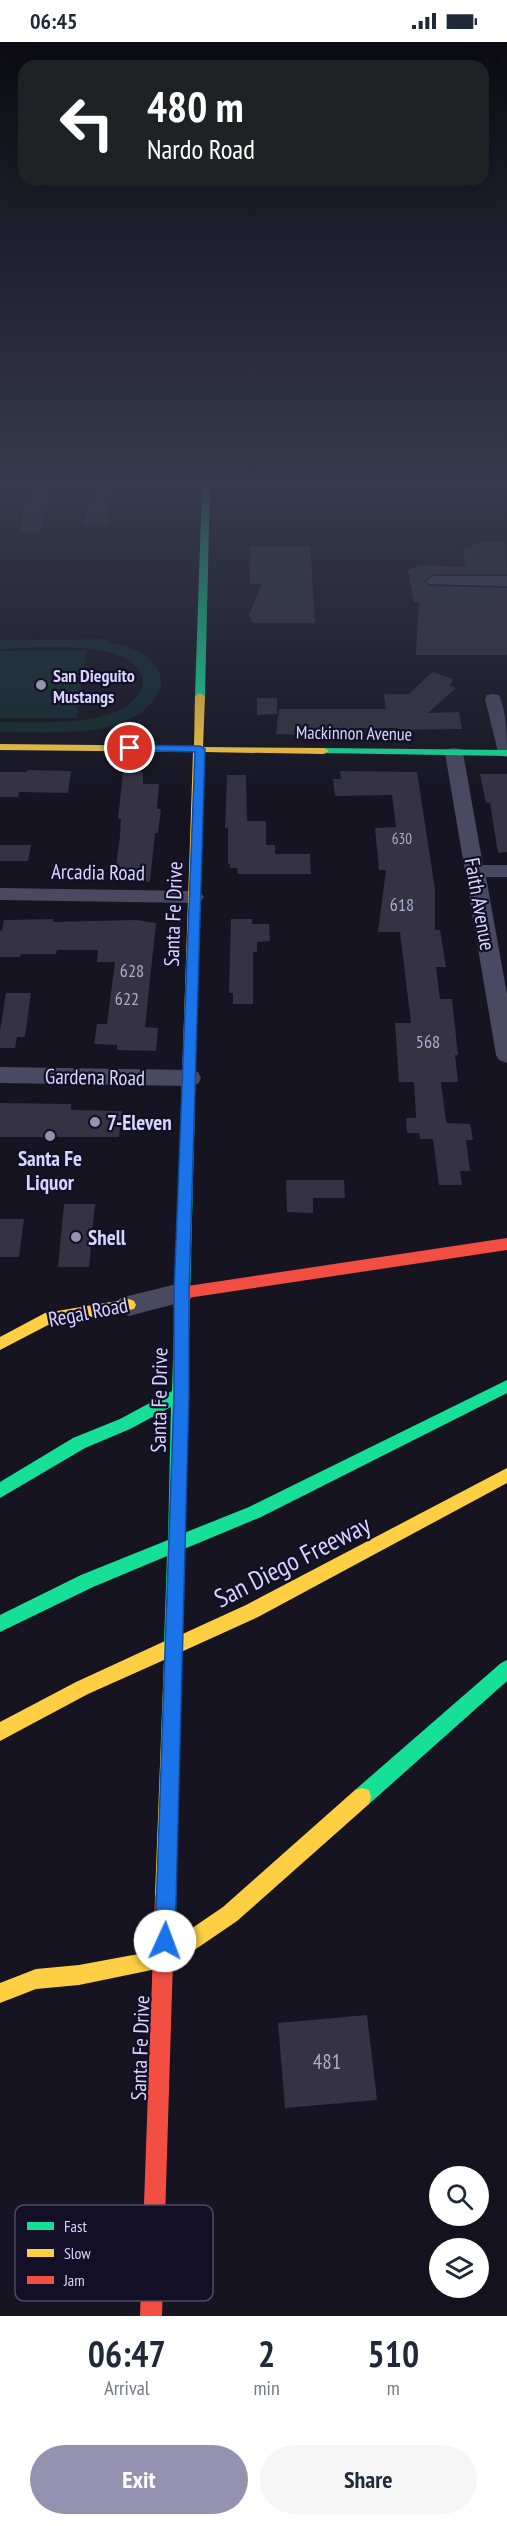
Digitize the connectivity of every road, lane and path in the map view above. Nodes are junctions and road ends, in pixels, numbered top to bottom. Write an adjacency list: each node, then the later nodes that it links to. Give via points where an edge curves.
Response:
1 (204, 591): 4 (main road, Santa Fe Drive)
2 (493, 699): 5 (street)
3 (0, 747): 4 (main road, Mackinnon Avenue)
4 (200, 749): 6 (main road, Mackinnon Avenue); 10 (main road, Santa Fe Drive)
5 (507, 752): 6 (main road, Mackinnon Avenue)
6 (454, 753): 7 (street, Faith Avenue)
7 (474, 871): 8 (street); 11 (street, Faith Avenue)
8 (507, 871)
9 (0, 894): 10 (street, Arcadia Road)
10 (194, 897): 14 (main road, Santa Fe Drive)
11 (503, 1014): 12 (street, Faith Avenue)
12 (507, 1055)
13 (0, 1075): 14 (street, Gardena Road)
14 (190, 1078): 16 (main road, Santa Fe Drive)
15 (507, 1244): 16 (main road)
16 (181, 1293): 17 (street, Regal Road); 20 (main road, Santa Fe Drive)
17 (129, 1305): 18 (main road, Regal Road, via 45,1320)
18 (0, 1344)
19 (507, 1386): 23 (main road, via 255,1512 87,1581)
20 (182, 1394): 22 (main road, via 80,1443); 26 (main road, Santa Fe Drive)
21 (507, 1475): 25 (main road, San Diego Freeway, via 252,1611 82,1688)
22 (0, 1491)
23 (0, 1624)
24 (507, 1669): 26 (main road, via 230,1914)
25 (0, 1732)
26 (165, 1959): 27 (main road, via 79,1976 36,1979); 28 (main road, Santa Fe Drive)
27 (0, 1993)
28 (155, 2205)
29 (152, 2301): 30 (main road, Santa Fe Drive)
30 (151, 2316)

